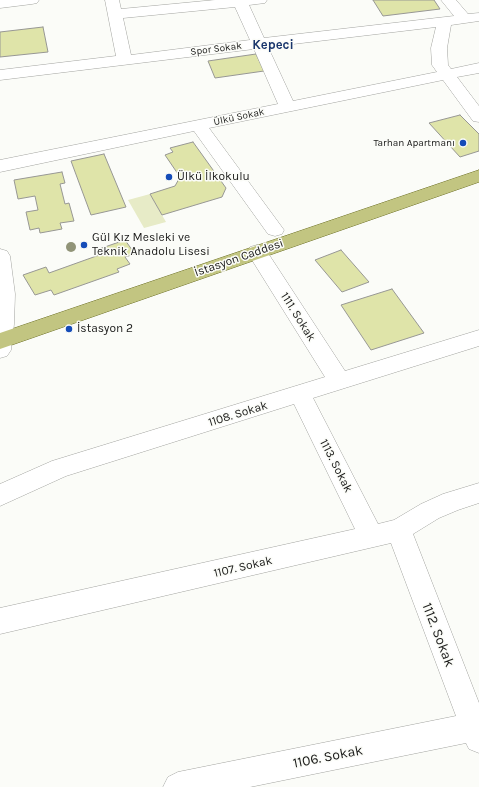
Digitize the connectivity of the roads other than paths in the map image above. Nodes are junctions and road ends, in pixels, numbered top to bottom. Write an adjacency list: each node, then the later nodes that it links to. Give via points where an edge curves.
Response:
1 (32, 0): 5 (street)
2 (260, 0): 4 (street)
3 (448, 0): 7 (street)
4 (239, 1): 6 (street); 9 (street)
5 (0, 4)
6 (114, 7): 10 (street)
7 (472, 18): 8 (street, Spor Sokak)
8 (444, 22): 9 (street, Spor Sokak); 13 (street, via 438,56)
9 (259, 44): 10 (street, Spor Sokak); 14 (street)
10 (124, 60): 12 (street, Spor Sokak)
11 (479, 68): 13 (street, Ülkü Sokak)
12 (0, 75)
13 (446, 75): 14 (street, Ülkü Sokak); 15 (street)
14 (288, 107): 16 (street, Ülkü Sokak)
15 (479, 117)
16 (198, 125): 18 (street, Ülkü Sokak); 20 (street)
17 (479, 162): 20 (main road, İstasyon Caddesi)
18 (0, 166)
19 (479, 176): 21 (main road, İstasyon Caddesi)
20 (275, 230): 23 (main road, İstasyon Caddesi)
21 (257, 252): 23 (main road, İstasyon Caddesi); 25 (street, 1111. Sokak)
22 (0, 256): 23 (street, via 5,294)
23 (1, 336)
24 (479, 338): 25 (street, 1108. Sokak)
25 (340, 382): 26 (street, 1108. Sokak)
26 (300, 395): 28 (street, 1108. Sokak, via 60,468); 30 (street, 1113. Sokak)
27 (479, 493): 29 (street, 1107. Sokak, via 430,511)
28 (0, 496)
29 (399, 530): 30 (street, 1107. Sokak); 32 (street, 1112. Sokak)
30 (372, 537): 31 (street, 1107. Sokak)
31 (0, 621)
32 (477, 731): 33 (street, 1106. Sokak)
33 (178, 787)

